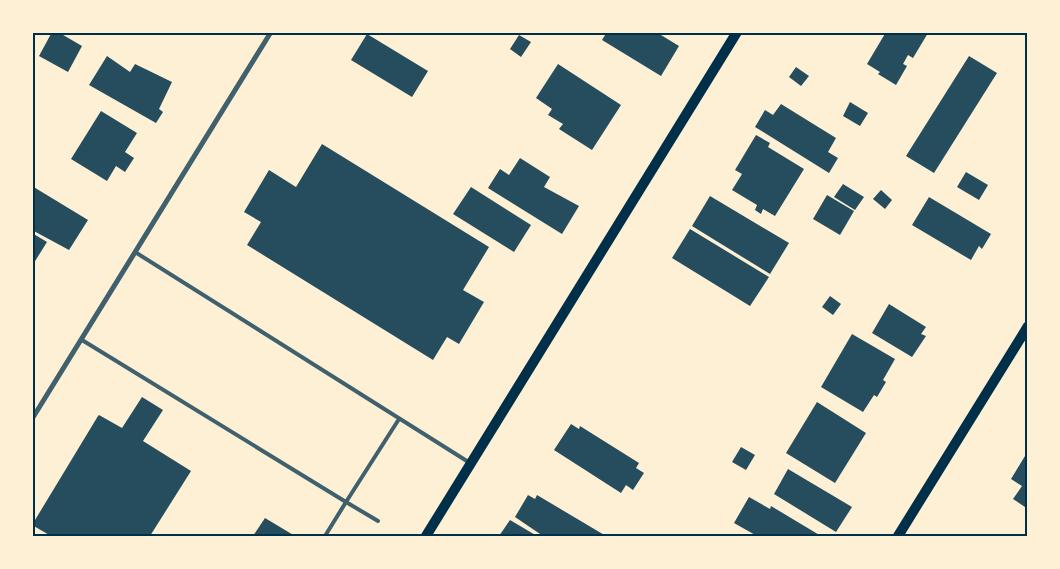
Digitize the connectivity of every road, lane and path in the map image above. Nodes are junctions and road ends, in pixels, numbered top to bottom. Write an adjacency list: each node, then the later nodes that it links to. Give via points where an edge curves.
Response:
1 (271, 32): 3 (street)
2 (737, 32): 8 (main road)
3 (136, 252): 5 (street); 7 (lane)
4 (1028, 326): 13 (main road)
5 (82, 340): 6 (street); 9 (lane)
6 (32, 419)
7 (399, 419): 8 (lane); 9 (lane)
8 (470, 464): 12 (main road)
9 (346, 502): 10 (lane); 11 (lane)
10 (378, 521)
11 (325, 536)
12 (426, 536)
13 (898, 536)

